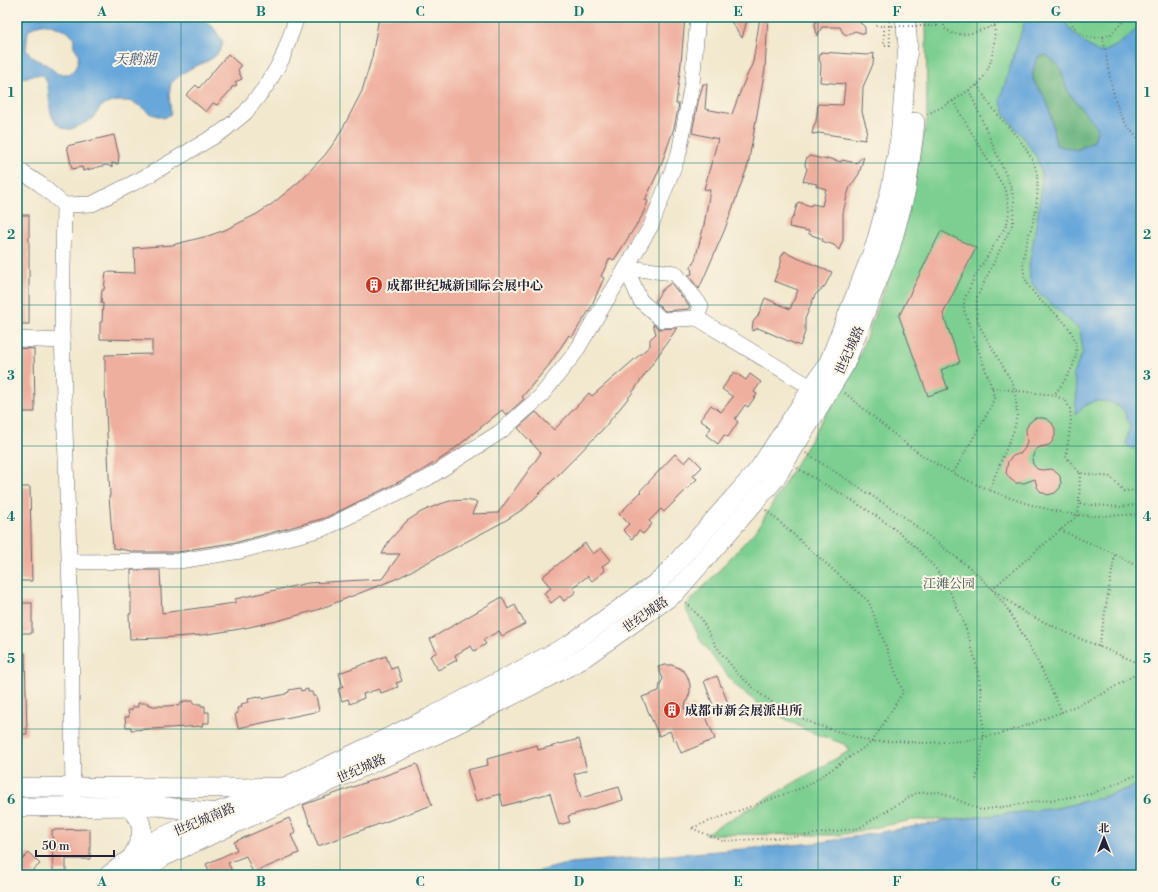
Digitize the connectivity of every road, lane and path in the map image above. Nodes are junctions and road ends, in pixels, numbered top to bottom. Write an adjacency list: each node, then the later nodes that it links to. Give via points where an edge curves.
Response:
1 (297, 17): 22 (street, via 282,59 267,85 245,113 223,132 149,175 92,204)
2 (698, 17): 23 (street, via 692,83 679,153 651,226)
3 (905, 17): 27 (main road, 世纪城路, via 908,46 900,138 891,188 875,246 829,362)
4 (918, 17): 38 (main road, 世纪城路, via 920,47 913,140 906,190 890,248 844,366 774,480)
5 (937, 17): 12 (path, bridge, via 937,26 876,26 876,18 889,18 890,45 884,45)
6 (944, 17): 11 (path, via 944,28 953,33 977,31)
7 (994, 17): 11 (path)
8 (1013, 17): 11 (path)
9 (1069, 17): 13 (path, via 1074,27 1084,36)
10 (1128, 17): 13 (path, via 1110,35)
11 (995, 24): 14 (path, via 992,54 985,74)
12 (884, 30)
13 (1103, 36): 18 (path, via 1108,75 1120,110)
14 (977, 85): 15 (path); 31 (path, via 1030,154 1036,170 1035,214 1024,255 1025,278 1044,304 1070,330 1076,353 1074,366)
15 (969, 90): 16 (path); 30 (path, via 1011,187 1014,200 1013,223 977,297 976,307 980,327)
16 (953, 101): 17 (path); 28 (path, via 1006,191 1008,202 1007,224 974,278 964,300 964,310)
17 (927, 114)
18 (1141, 143)
19 (17, 144): 20 (path)
20 (21, 146)
21 (17, 168): 22 (street)
22 (64, 205): 26 (street)
23 (626, 268): 24 (street, via 640,300 662,320); 24 (street, via 675,273 701,306); 45 (street, via 575,353 540,397 500,432 428,478 325,528 240,551 179,561)
24 (697, 318): 27 (street)
25 (17, 339): 26 (street)
26 (62, 340): 45 (street)
27 (812, 388): 59 (main road, 世纪城路, via 759,469 662,579 570,645 429,718)
28 (992, 388): 30 (path); 34 (path, via 994,398 991,407)
29 (841, 390): 34 (path, via 927,459)
30 (1014, 390): 31 (path); 36 (path, via 1017,416 1014,430)
31 (1054, 395): 35 (path, via 1066,401 1070,409 1066,457)
32 (804, 451): 47 (path, via 900,514 974,571)
33 (794, 467): 53 (path, via 883,520 903,536 942,577 966,628 974,655 979,677)
34 (953, 473): 36 (path)
35 (1080, 473): 37 (path, via 1111,477 1124,491); 39 (path)
36 (989, 490): 42 (path, via 1033,505)
37 (1141, 490)
38 (756, 501): 48 (main road, 世纪城路); 54 (path, via 869,602 903,692)
39 (1079, 504): 40 (path, via 1121,507); 42 (path)
40 (1141, 504)
41 (1141, 514): 42 (path)
42 (1078, 515): 43 (path)
43 (1060, 530): 44 (path); 47 (path)
44 (1115, 554): 46 (path); 49 (path)
45 (69, 562): 58 (street)
46 (1141, 568)
47 (992, 589): 49 (path, via 1025,613); 52 (path, via 1023,635)
48 (675, 593): 54 (path, via 700,617 716,646 737,673 759,693 782,710 814,724); 64 (main road, 世纪城路, via 579,661 437,734)
49 (1099, 647): 50 (path)
50 (1141, 664)
51 (1141, 671): 52 (path, via 1101,695)
52 (1062, 712): 53 (path, via 1000,734)
53 (983, 737): 54 (path, via 954,742); 56 (path)
54 (872, 742): 55 (path, via 807,786 691,828 723,841 793,837 859,828 916,793 940,792 981,810 1091,794)
55 (1141, 773)
56 (976, 781)
57 (17, 787): 58 (main road, 世纪城路)
58 (74, 787): 59 (main road, 世纪城路); 60 (street)
59 (285, 787): 63 (main road, 世纪城南路)
60 (73, 806): 61 (main road); 62 (main road)
61 (128, 806): 63 (main road, via 158,806); 65 (main road, via 136,813 142,828)
62 (17, 807)
63 (215, 813): 64 (main road); 65 (main road, 世纪城南路, via 154,841)
64 (244, 820): 65 (main road, 世纪城路, via 163,857)
65 (134, 867): 66 (main road, 世纪城南路)
66 (109, 875)

